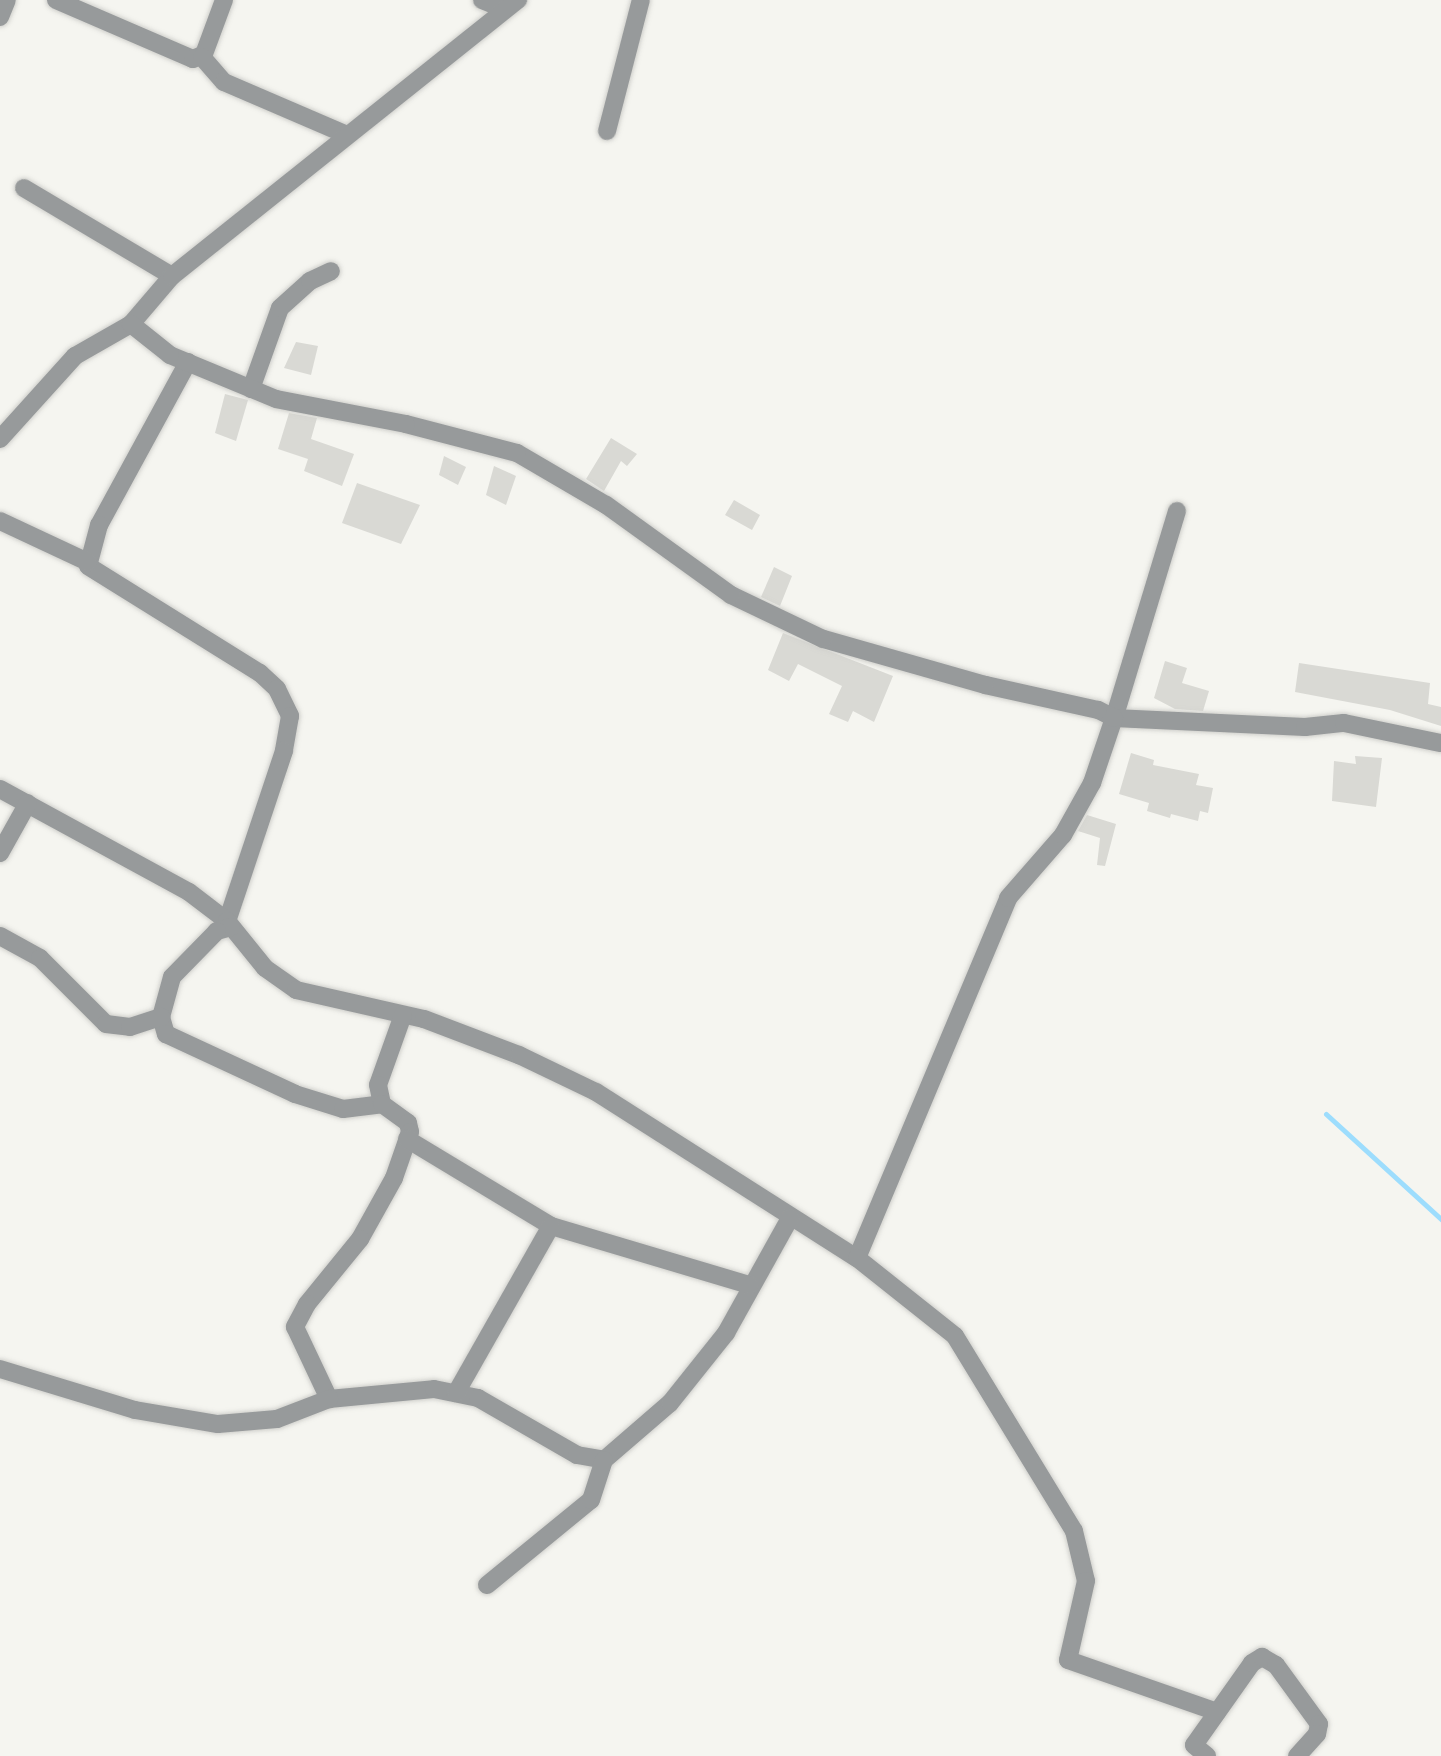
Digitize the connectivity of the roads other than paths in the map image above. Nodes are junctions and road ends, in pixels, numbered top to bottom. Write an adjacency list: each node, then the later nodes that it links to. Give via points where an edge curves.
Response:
1 (7, 0): 7 (street)
2 (55, 0): 8 (street, via 187,57)
3 (223, 0): 8 (street)
4 (482, 0): 6 (street)
5 (640, 0): 9 (street)
6 (511, 4): 10 (street)
7 (0, 17)
8 (202, 57): 10 (street, via 224,82)
9 (607, 131)
10 (347, 135): 13 (street)
11 (24, 188): 13 (street)
12 (331, 271): 16 (street, via 310,281 280,308)
13 (172, 276): 14 (street)
14 (131, 324): 15 (street, via 170,355); 17 (street, via 75,356)
15 (188, 362): 16 (street); 20 (street, via 99,525)
16 (251, 389): 21 (street, via 276,399 406,424 516,453 606,505 731,595 823,639 985,685 1098,710)
17 (0, 439)
18 (1177, 512): 21 (street)
19 (0, 521): 20 (street)
20 (88, 562): 26 (street, via 93,572 260,673 277,689 290,716 284,751)
21 (1114, 718): 22 (street, via 1305,727 1344,723); 34 (street, via 1092,783 1063,835 1008,898)
22 (1441, 743)
23 (0, 789): 24 (street)
24 (29, 803): 25 (street); 26 (street, via 189,892)
25 (0, 853)
26 (229, 924): 28 (street, via 265,968 296,990); 29 (street, via 172,977)
27 (0, 936): 29 (street, via 40,958 106,1024 130,1027)
28 (403, 1015): 30 (street, via 378,1085); 32 (street, via 519,1055 596,1092)
29 (161, 1017): 30 (street, via 170,1038 295,1094 343,1109)
30 (382, 1104): 31 (street, via 408,1122)
31 (407, 1139): 33 (street); 38 (street, via 394,1178 360,1239 307,1304 295,1327)
32 (790, 1218): 34 (street); 35 (street)
33 (551, 1226): 35 (street); 37 (street)
34 (858, 1258): 41 (street, via 955,1336 1074,1531 1086,1581 1068,1660)
35 (749, 1285): 39 (street, via 726,1333 670,1403)
36 (0, 1369): 38 (street, via 135,1410 218,1424 277,1419)
37 (456, 1393): 38 (street, via 434,1389); 39 (street, via 478,1398 578,1455)
38 (329, 1399)
39 (604, 1460): 40 (street, via 596,1493 587,1505)
40 (487, 1585)
41 (1217, 1712): 42 (street, via 1194,1745); 43 (street, via 1252,1664 1269,1658 1320,1726)
42 (1207, 1756)
43 (1297, 1756)

